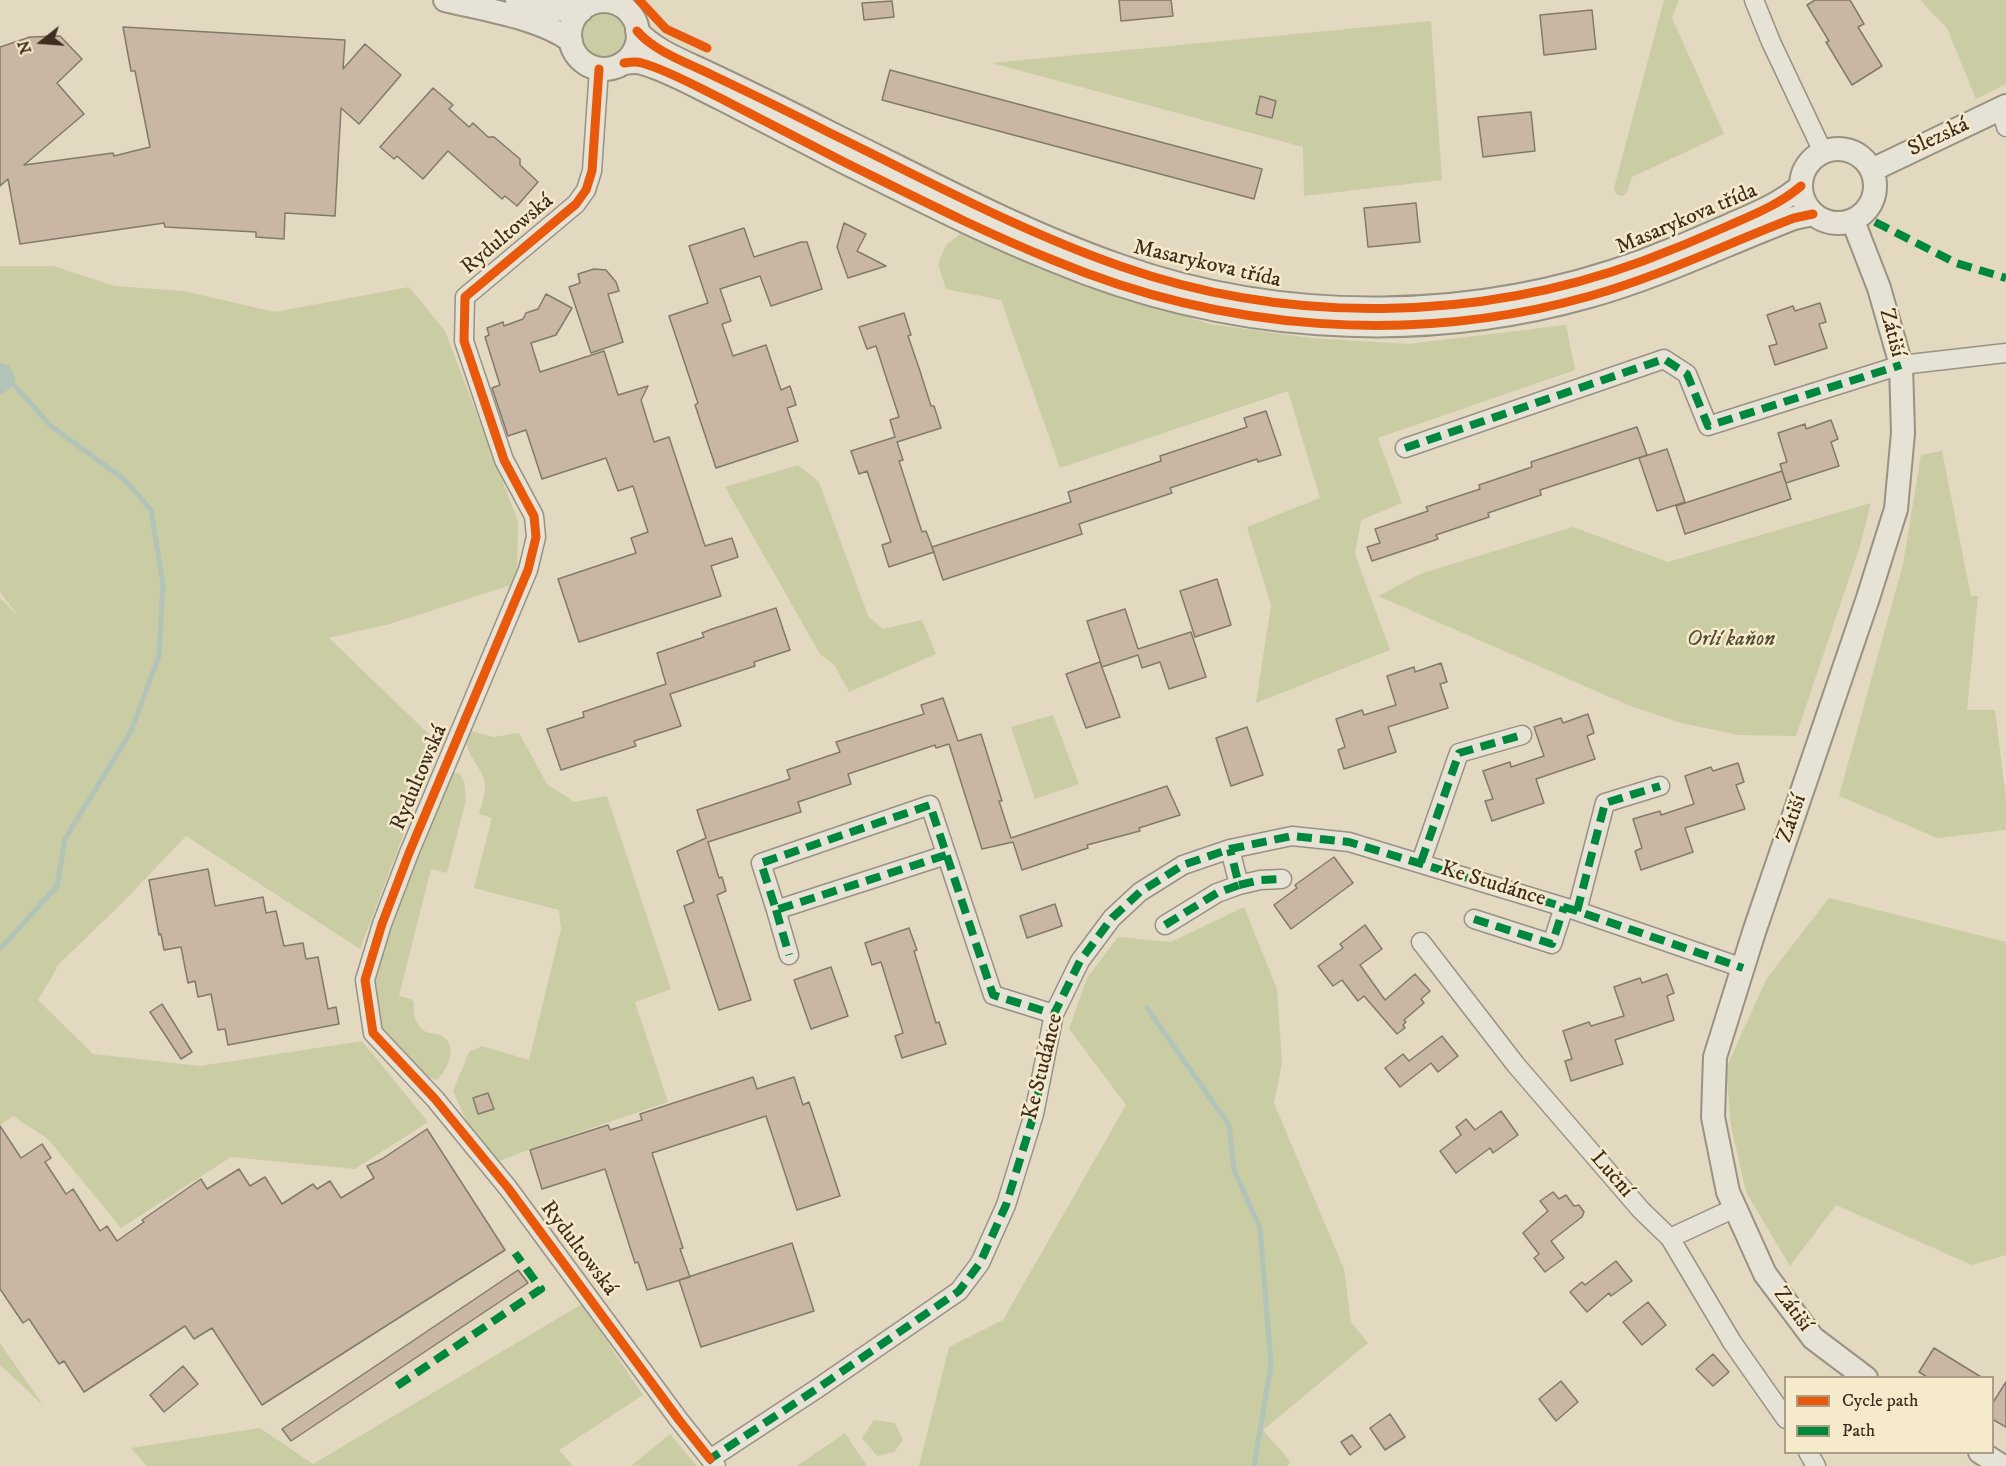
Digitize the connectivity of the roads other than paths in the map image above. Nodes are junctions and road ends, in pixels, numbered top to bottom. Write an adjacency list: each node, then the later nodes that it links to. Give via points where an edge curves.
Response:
1 (445, 0): 6 (street, via 519,19)
2 (517, 0): 4 (street, via 552,9)
3 (1754, 0): 10 (street)
4 (593, 4): 5 (street, via 613,1 632,16); 6 (street, via 572,25)
5 (637, 31): 7 (street, via 634,51); 12 (street, Masarykova třída, via 650,44 698,68 1067,246 1160,278 1273,301 1365,309 1406,308 1483,301 1567,285 1709,235 1771,207)
6 (571, 41): 8 (street, via 580,58)
7 (624, 63): 8 (street); 13 (street, Masarykova třída, via 644,64 690,84 948,214 1054,261 1179,301 1259,317 1380,327 1518,313 1632,283 1778,224)
8 (599, 69): 38 (street, Rydultowská, via 592,171 586,190 576,204 465,297 464,341 504,460 534,516 536,537 528,570 409,853 365,980 373,1033 435,1099 508,1188)
9 (2004, 114): 11 (street, Slezská)
10 (1823, 152): 11 (street, via 1845,149 1856,153); 12 (street, via 1807,165)
11 (1872, 170): 14 (street, via 1875,194 1871,205)
12 (1801, 186): 13 (street, via 1806,204)
13 (1814, 214): 14 (street, via 1831,223)
14 (1853, 221): 16 (street, Zátiší, via 1879,288)
15 (2006, 353): 16 (street)
16 (1901, 365): 17 (street, via 1707,426 1687,374 1664,359); 31 (street, Zátiší, via 1903,433 1896,509)
17 (1405, 448)
18 (1522, 735): 22 (street, via 1459,753)
19 (1660, 786): 25 (street, via 1605,803)
20 (1230, 849): 22 (street, Ke Studánce, via 1292,836 1349,842); 24 (street); 32 (street, Ke Studánce, via 1183,865 1140,892 1112,918 1080,961)
21 (946, 855): 26 (street); 26 (street, via 930,805 761,863); 32 (street, via 993,995)
22 (1421, 862): 25 (street, Ke Studánce)
23 (1282, 879): 24 (street)
24 (1239, 885): 28 (street, via 1217,893)
25 (1571, 909): 27 (street, via 1552,944); 31 (street, Ke Studánce)
26 (776, 910): 30 (street)
27 (1474, 919)
28 (1165, 925)
29 (1421, 942): 34 (street, Luční, via 1516,1065 1641,1210)
30 (789, 955)
31 (1743, 968): 33 (street, Zátiší, via 1715,1057 1713,1118 1728,1192)
32 (1054, 1014): 38 (street, Ke Studánce, via 1034,1114 1006,1205 980,1263 959,1291)
33 (1735, 1208): 34 (street); 35 (street, Zátiší, via 1765,1274 1813,1338)
34 (1670, 1238): 36 (street, Luční, via 1732,1342)
35 (1865, 1376)
36 (1784, 1418)
37 (1983, 1454): 39 (street)
38 (713, 1463)
39 (2002, 1466)

